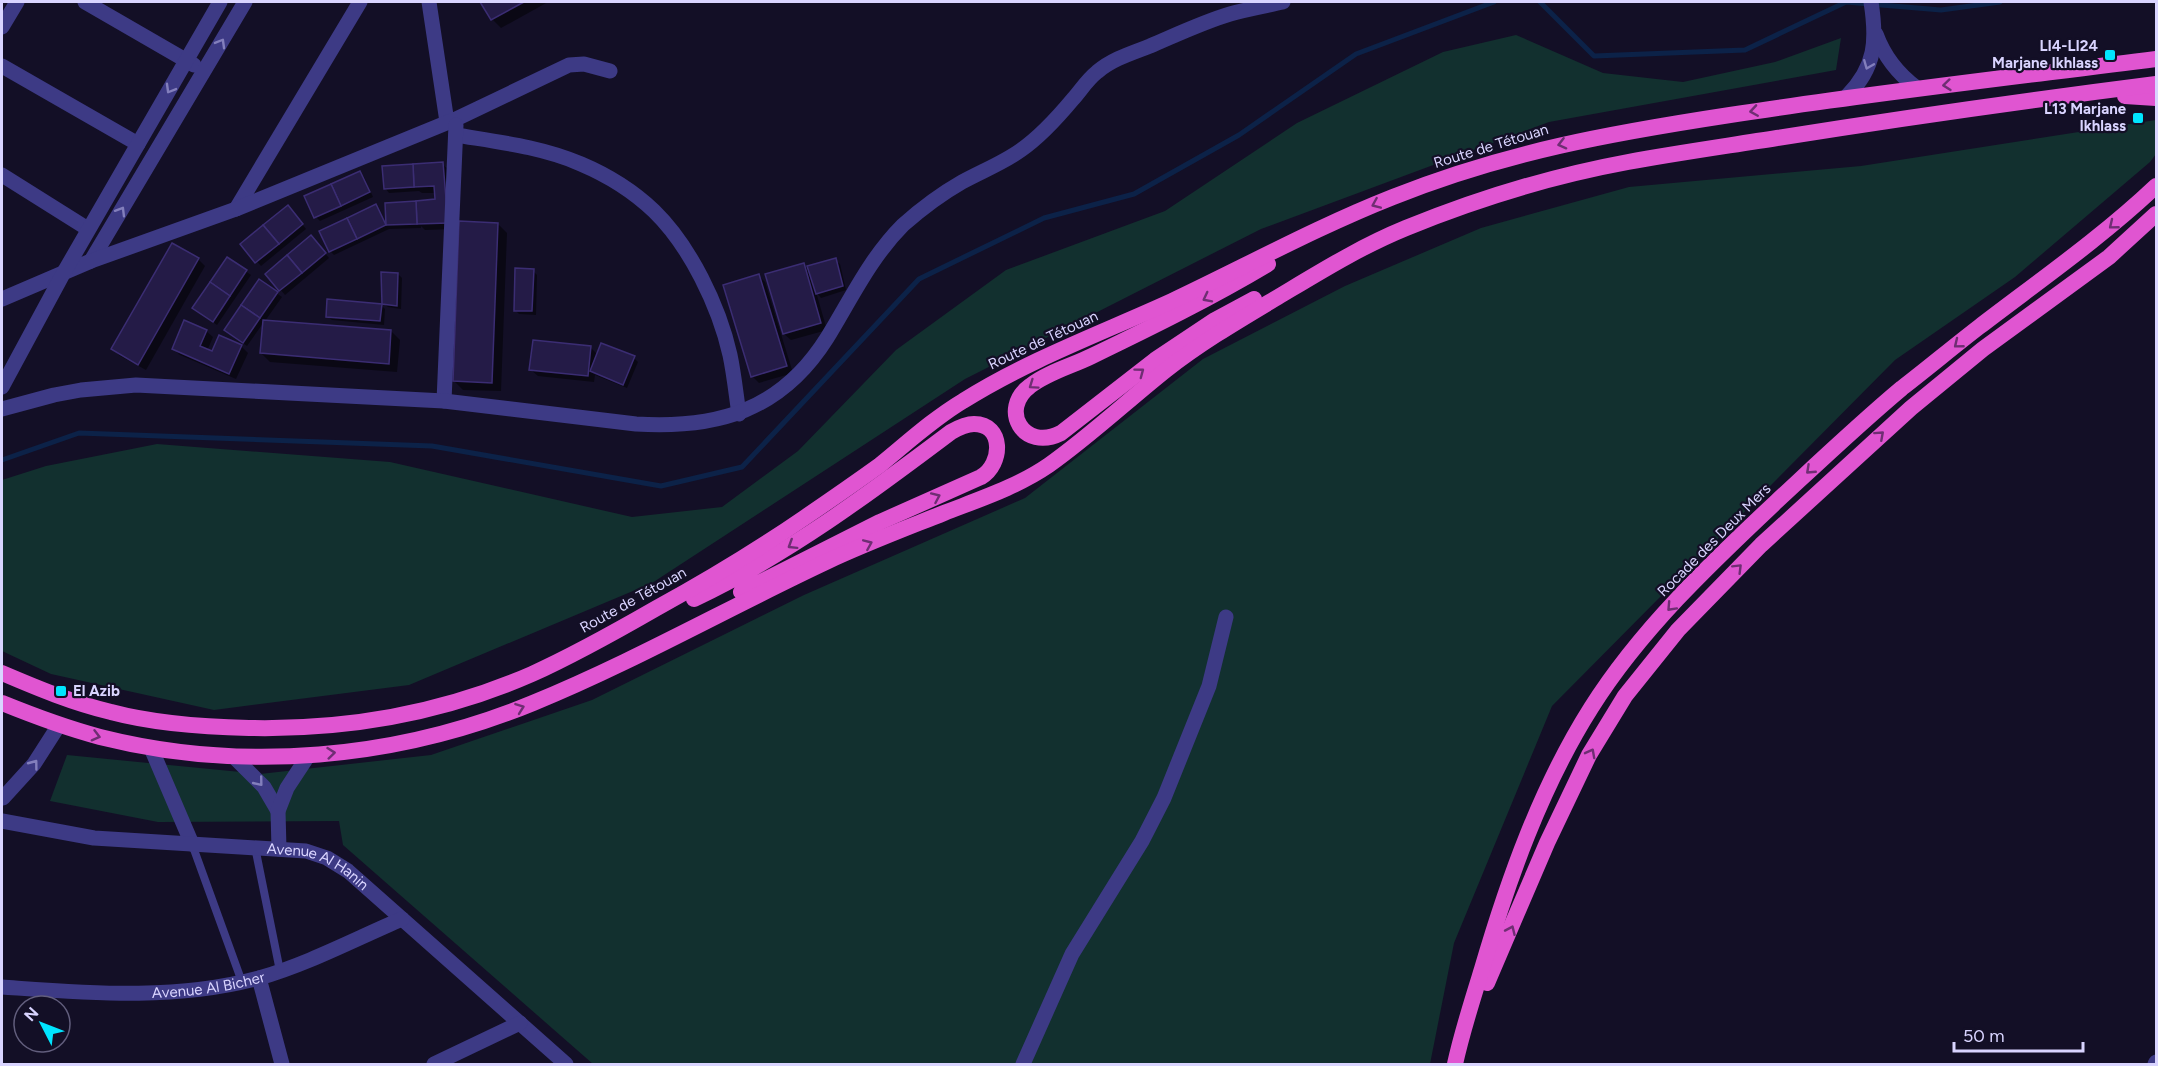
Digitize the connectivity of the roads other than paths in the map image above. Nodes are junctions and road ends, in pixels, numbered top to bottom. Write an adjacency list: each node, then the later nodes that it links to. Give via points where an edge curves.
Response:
1 (16, 2): 9 (street)
2 (85, 2): 12 (street)
3 (220, 2): 12 (street)
4 (245, 2): 14 (street, one-way to 4)
5 (360, 2): 26 (street)
6 (429, 2): 22 (street)
7 (1283, 2): 37 (street, via 1229,14 1098,70 1043,132 1022,149 930,202 903,226 870,265 807,365 786,385)
8 (1873, 14): 18 (street, via 1888,58); 20 (street, one-way to 20, via 1873,50 1866,70)
9 (2, 27)
10 (2157, 47): 16 (highway)
11 (2157, 59): 16 (highway, Route de Tétouan)
12 (187, 60): 14 (street); 23 (street, one-way to 23)
13 (2, 66): 23 (street)
14 (204, 71): 31 (street, one-way to 14)
15 (610, 71): 22 (street, via 584,64 569,65)
16 (2005, 78): 18 (highway, Route de Tétouan, one-way to 18)
17 (2157, 84): 19 (highway)
18 (1917, 88): 20 (highway, Route de Tétouan)
19 (2076, 94): 21 (highway); 30 (highway, via 1626,162 1501,194)
20 (1847, 96): 28 (highway, Route de Tétouan, one-way to 28, via 1566,143 1451,176)
21 (2157, 98)
22 (453, 125): 26 (street); 35 (street); 37 (street, via 580,163 619,184 654,211 684,248 712,298 730,355)
23 (138, 144): 29 (street)
24 (2, 175): 29 (street)
25 (2157, 186): 59 (highway, Rocade des Deux Mers, one-way to 59, via 2094,240 1898,392 1827,454 1698,578 1624,662 1591,708 1554,775 1527,837 1498,914)
26 (236, 209): 31 (street)
27 (2157, 214): 59 (highway, Rocade des Deux Mers, one-way to 27, via 1589,755 1625,696 1678,630 1761,545 1911,408 1983,349 2109,257)
28 (1348, 216): 30 (highway, one-way to 30, via 1212,296 1037,381 1017,401 1020,425 1039,439 1061,433 1155,360 1215,320); 39 (highway, Route de Tétouan, via 990,385 941,415 798,523)
29 (88, 229): 32 (street)
30 (1362, 247): 40 (highway, one-way to 30, via 829,561 1029,477 1200,345)
31 (91, 261): 32 (street)
32 (63, 274): 33 (street); 34 (street)
33 (3, 297)
34 (2, 387)
35 (444, 401): 36 (street, via 136,385 72,391); 37 (street, via 662,426)
36 (2, 410)
37 (739, 414)
38 (1226, 617): 63 (street, via 1209,686 1164,798 1072,954)
39 (612, 634): 40 (highway, one-way to 39, via 773,574 988,473 998,454 995,440 986,428 972,423 951,432 826,523 770,558 703,595); 41 (highway, Route de Tétouan, via 532,674 474,696 412,713 292,729 166,723 111,712)
40 (605, 670): 45 (highway, one-way to 40, via 427,738 532,703)
41 (2, 673)
42 (2, 703): 43 (highway)
43 (58, 725): 44 (highway, one-way to 44); 47 (street, one-way to 43, via 34,764)
44 (151, 748): 46 (highway); 50 (street)
45 (308, 756): 46 (highway); 48 (street, via 287,788)
46 (234, 757): 48 (street, one-way to 48, via 264,787)
47 (2, 798)
48 (278, 811): 52 (street)
49 (2, 821): 50 (street, Avenue Al Hanin, via 94,838)
50 (192, 844): 51 (street, Avenue Al Hanin); 56 (lane)
51 (255, 847): 52 (street, Avenue Al Hanin); 54 (lane)
52 (279, 849): 53 (street, Avenue Al Hanin, via 312,852 337,863)
53 (402, 919): 54 (street, Avenue Al Bicher); 58 (street, Avenue Al Hanin)
54 (280, 972): 55 (street, Avenue Al Bicher)
55 (259, 978): 56 (street, Avenue Al Bicher); 60 (street)
56 (242, 982): 57 (street, Avenue Al Bicher, via 173,993 100,994)
57 (2, 987)
58 (520, 1023): 61 (street); 62 (street, Avenue Al Hanin)
59 (1460, 1041): 64 (highway, Rocade des Deux Mers)
60 (282, 1065)
61 (434, 1065)
62 (566, 1065)
63 (1023, 1065)
64 (1455, 1065)

